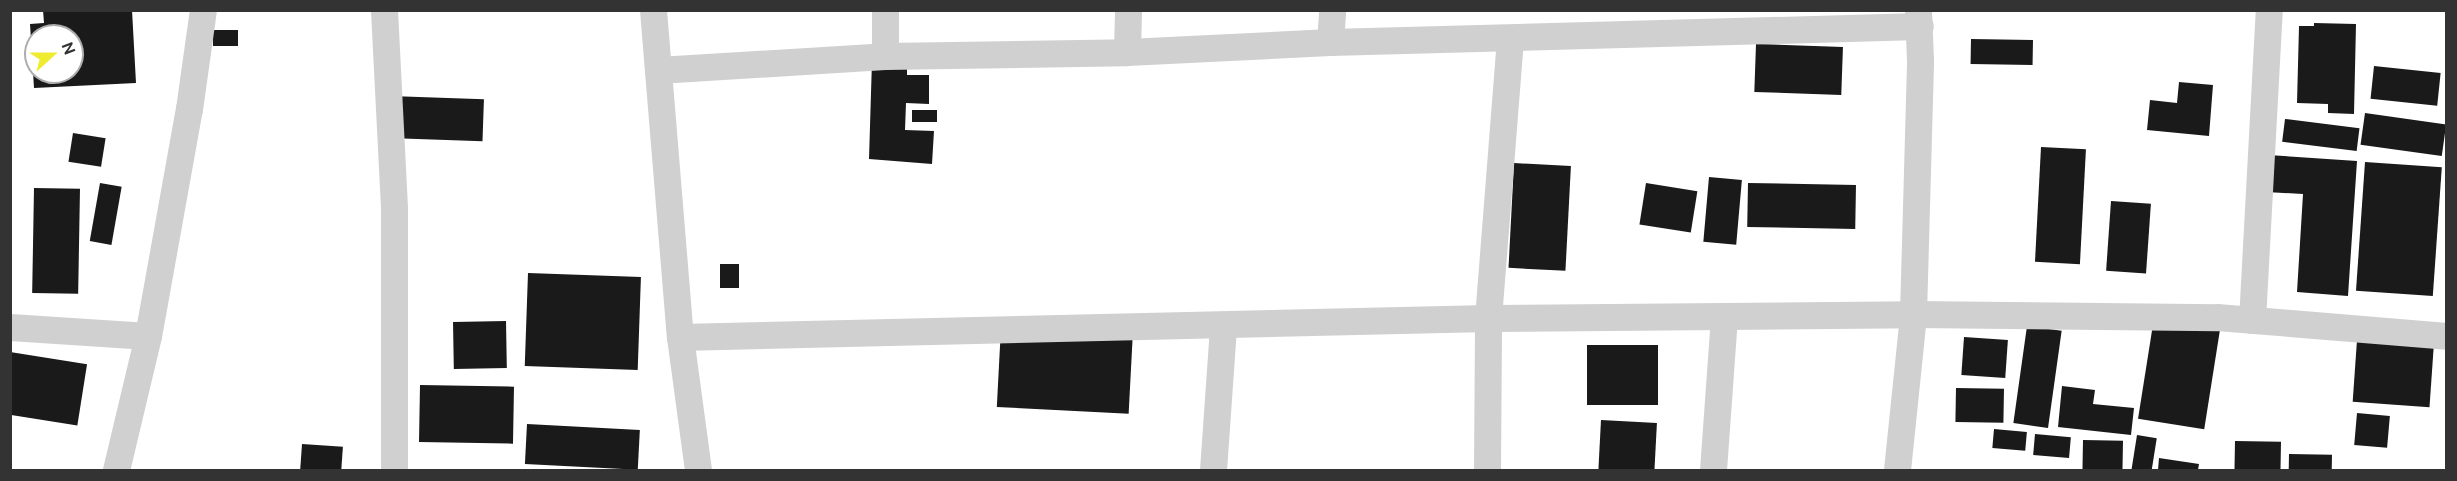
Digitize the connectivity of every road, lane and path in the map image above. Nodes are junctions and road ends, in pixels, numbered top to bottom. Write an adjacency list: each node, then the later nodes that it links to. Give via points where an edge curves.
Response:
1 (203, 10): 20 (street)
2 (384, 10): 24 (street, via 394,209)
3 (654, 10): 13 (street)
4 (885, 10): 12 (street)
5 (1128, 10): 11 (street)
6 (1332, 10): 10 (street)
7 (2269, 10): 17 (street)
8 (1919, 18): 9 (street); 14 (street)
9 (1510, 39): 10 (street); 16 (street)
10 (1330, 42): 11 (street)
11 (1127, 52): 12 (street)
12 (885, 56): 13 (street)
13 (658, 70): 22 (street)
14 (1913, 314): 15 (street); 17 (street, via 2217,316); 29 (street)
15 (1724, 316): 16 (street); 28 (street)
16 (1488, 318): 18 (street); 27 (street)
17 (2252, 320): 21 (street)
18 (1223, 326): 22 (street); 26 (street)
19 (10, 327): 20 (street)
20 (148, 336): 23 (street)
21 (2446, 336)
22 (680, 337): 25 (street)
23 (116, 471)
24 (394, 471)
25 (698, 471)
26 (1213, 471)
27 (1487, 471)
28 (1713, 471)
29 (1897, 471)

